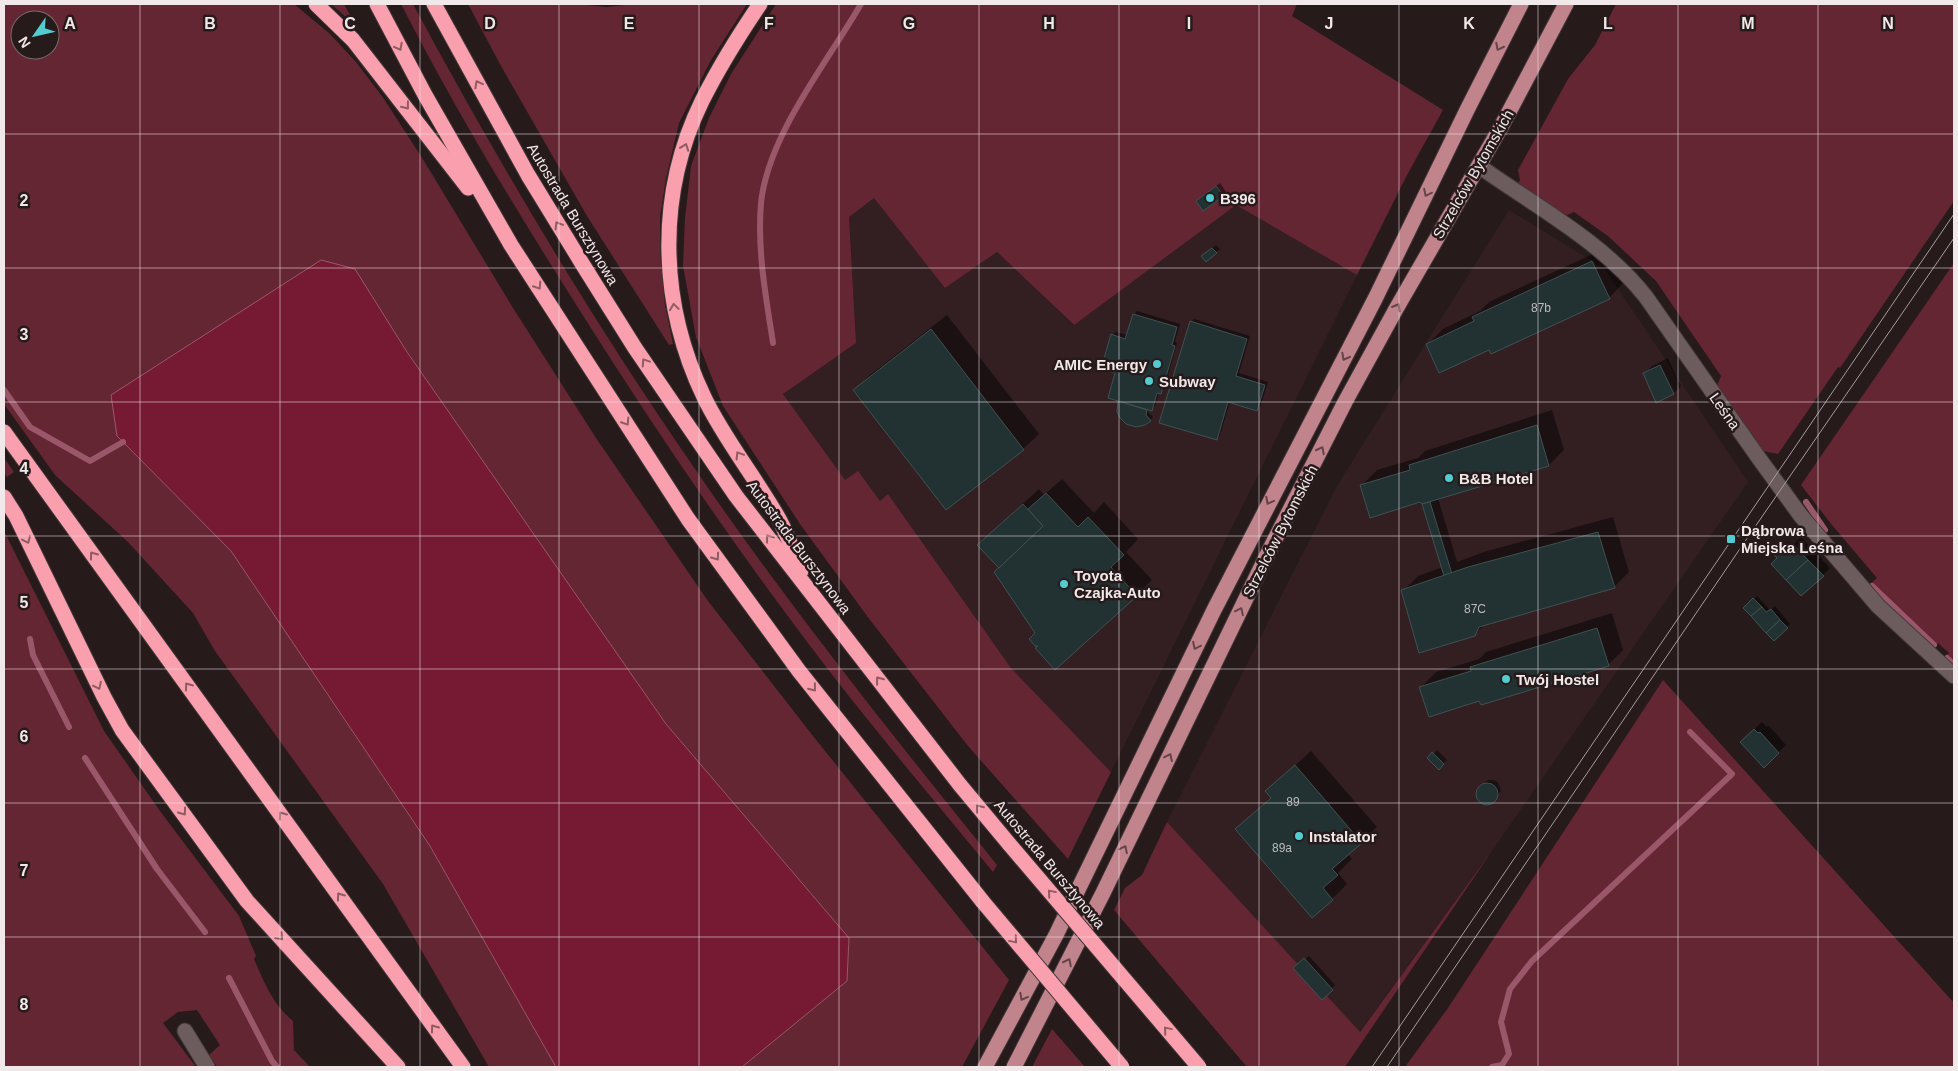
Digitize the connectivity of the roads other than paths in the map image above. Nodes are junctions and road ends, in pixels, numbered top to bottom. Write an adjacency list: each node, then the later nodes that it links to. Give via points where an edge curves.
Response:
1 (316, 4): 8 (highway, one-way to 8, via 353,40)
2 (377, 4): 8 (highway, one-way to 8)
3 (434, 4): 11 (highway, Autostrada Bursztynowa, one-way to 3, via 736,496 604,298 528,175)
4 (760, 4): 11 (highway, one-way to 4, via 779,520 704,398 684,348 671,290 669,223 681,158 701,103)
5 (1521, 4): 17 (main road, Strzelców Bytomskich, one-way to 17, via 1376,299 1214,610 1056,935)
6 (1566, 4): 7 (main road, Strzelców Bytomskich)
7 (1479, 166): 12 (street, Leśna, via 1594,245 1629,276 1801,516 1878,606); 18 (main road, Strzelców Bytomskich, one-way to 7, via 1341,411 1396,308)
8 (512, 244): 19 (highway, one-way to 19, bridge, via 688,519 799,671 983,902)
9 (4, 432): 16 (highway, one-way to 9)
10 (4, 497): 15 (highway, one-way to 15, via 122,730 247,901)
11 (810, 591): 20 (highway, Autostrada Bursztynowa, one-way to 11, bridge, via 954,777)
12 (1954, 676)
13 (185, 1031): 14 (street)
14 (208, 1067)
15 (398, 1067)
16 (463, 1067)
17 (985, 1067)
18 (1014, 1067)
19 (1122, 1067)
20 (1199, 1067)

